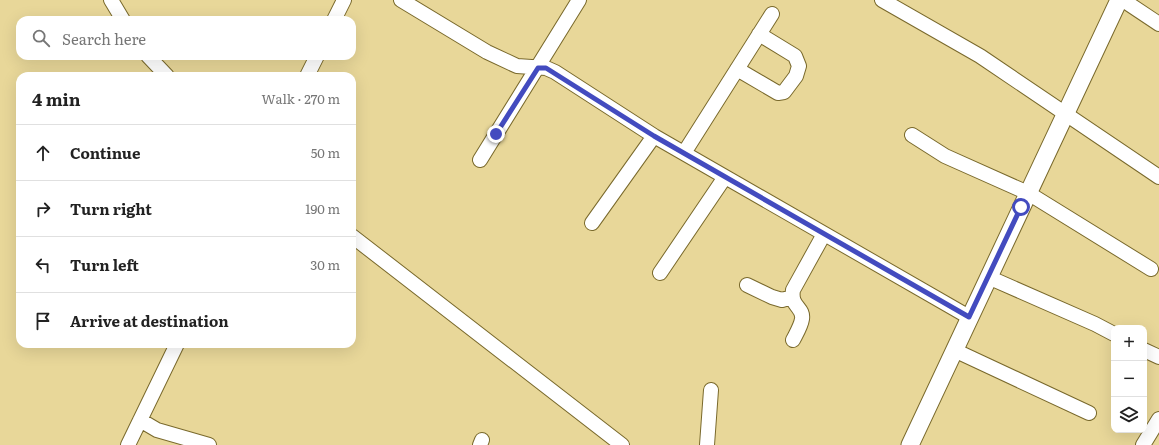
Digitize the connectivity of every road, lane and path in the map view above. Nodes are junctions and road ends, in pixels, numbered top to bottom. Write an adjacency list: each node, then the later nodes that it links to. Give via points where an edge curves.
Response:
1 (111, 0): 9 (street)
2 (401, 0): 15 (street, via 487,52 517,66)
3 (578, 0): 15 (street)
4 (882, 0): 19 (street, via 980,56)
5 (1119, 0): 19 (street)
6 (1122, 0): 11 (street)
7 (342, 2): 10 (street)
8 (772, 14): 12 (street)
9 (121, 16)
10 (336, 16)
11 (1159, 24)
12 (759, 34): 16 (street); 16 (street, via 795,56 799,66 796,76 784,92 778,93)
13 (152, 60): 17 (street)
14 (315, 60): 18 (street)
15 (538, 68): 21 (street, via 554,72); 23 (street)
16 (737, 68): 22 (street)
17 (163, 72)
18 (309, 72)
19 (1065, 114): 25 (street); 26 (street)
20 (912, 135): 26 (street, via 945,156)
21 (654, 136): 22 (street); 27 (street)
22 (684, 153): 24 (street)
23 (480, 160)
24 (725, 177): 28 (street); 31 (street)
25 (1159, 177)
26 (1028, 193): 30 (street); 32 (street)
27 (592, 223)
28 (824, 234): 34 (street, via 793,290); 35 (street)
29 (356, 239): 48 (street)
30 (1150, 269)
31 (660, 273)
32 (988, 277): 35 (street); 36 (street)
33 (747, 285): 34 (street, via 782,300)
34 (792, 298): 37 (street, via 802,312 802,320)
35 (969, 317): 39 (street)
36 (1111, 332)
37 (793, 340)
38 (177, 348): 45 (street)
39 (954, 350): 43 (street); 50 (street)
40 (1147, 351): 41 (street)
41 (1159, 357)
42 (711, 390): 49 (street)
43 (1089, 413)
44 (1159, 419): 51 (street)
45 (148, 425): 46 (street); 47 (street)
46 (128, 445)
47 (209, 445)
48 (622, 445)
49 (707, 445)
50 (910, 445)
51 (1143, 445)

